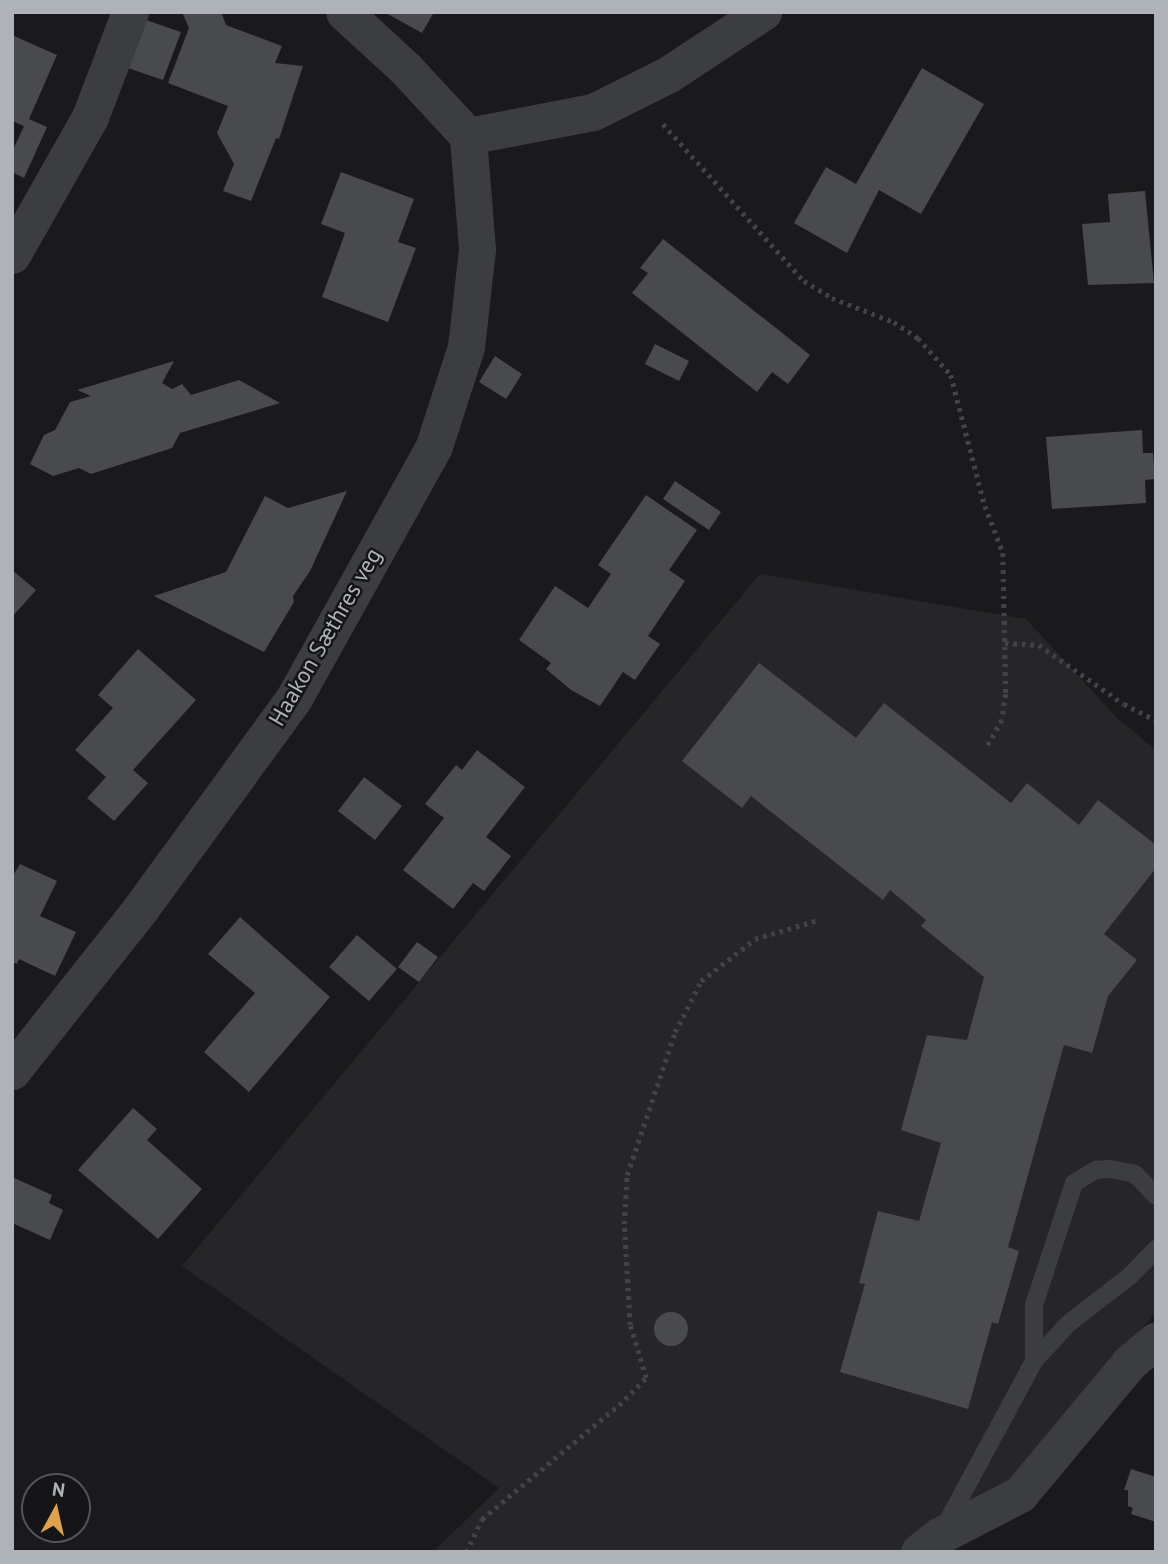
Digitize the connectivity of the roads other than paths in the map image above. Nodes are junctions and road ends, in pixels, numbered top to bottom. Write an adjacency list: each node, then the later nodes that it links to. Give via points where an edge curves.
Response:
1 (130, 12): 5 (street, via 90,117)
2 (344, 12): 4 (street, via 407,69)
3 (763, 12): 4 (street, via 635,92 593,112)
4 (468, 136): 6 (street, Haakon Sæthres veg, via 477,249 473,286 466,347 434,446 294,698 141,908)
5 (12, 255)
6 (13, 1068)
7 (1156, 1196): 10 (lane, via 1135,1174 1110,1168 1074,1182 1034,1305)
8 (1156, 1249): 10 (lane, via 1131,1275 1069,1323)
9 (1156, 1340): 11 (street, via 1129,1363 1020,1494)
10 (1034, 1361): 11 (lane, via 981,1466)
11 (929, 1544)

